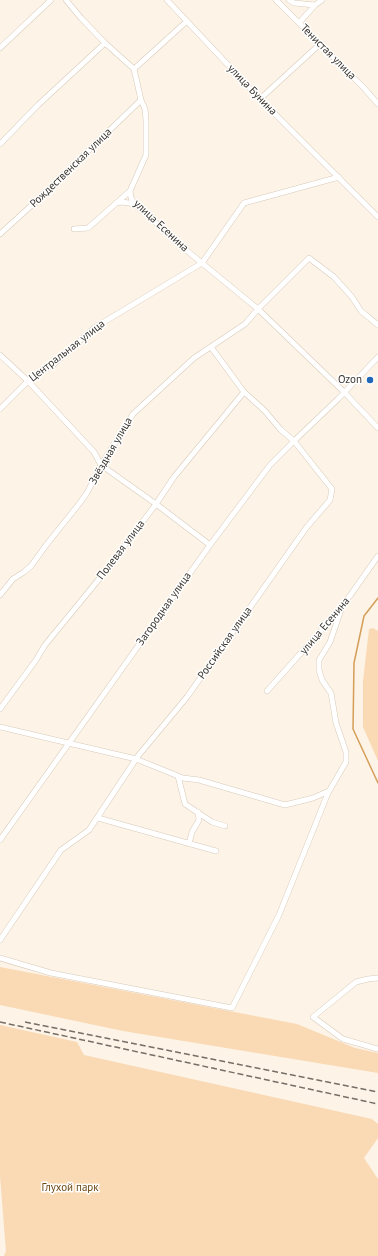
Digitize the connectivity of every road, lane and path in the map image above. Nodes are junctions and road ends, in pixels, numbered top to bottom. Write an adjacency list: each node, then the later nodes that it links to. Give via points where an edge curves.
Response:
1 (51, 0): 12 (street)
2 (66, 0): 10 (street)
3 (167, 0): 8 (street, улица Бунина)
4 (276, 0): 9 (street, Тенистая улица)
5 (289, 0): 7 (street)
6 (322, 0): 7 (street)
7 (314, 5): 9 (street)
8 (187, 21): 13 (street); 14 (street, улица Бунина)
9 (299, 23): 11 (street, Тенистая улица)
10 (105, 43): 13 (street); 17 (street)
11 (320, 44): 14 (street); 16 (street, Тенистая улица)
12 (0, 48)
13 (134, 69): 15 (street, улица Есенина)
14 (260, 99): 18 (street, улица Бунина)
15 (141, 100): 19 (street, улица Есенина, via 146,120 146,155); 24 (street, Рождественская улица)
16 (378, 104)
17 (0, 144)
18 (339, 177): 22 (street, улица Бунина); 25 (street, via 244,203)
19 (130, 191): 20 (street); 21 (street, улица Есенина)
20 (114, 204): 21 (street); 23 (street, via 88,228)
21 (135, 204): 25 (street, улица Есенина)
22 (378, 218)
23 (74, 229)
24 (0, 234)
25 (202, 263): 26 (street, улица Есенина); 31 (street, Центральная улица, via 94,328 54,364)
26 (258, 309): 27 (street, via 309,258 334,277 361,311); 28 (street, Звёздная улица, via 245,324); 33 (street, улица Есенина)
27 (378, 325)
28 (211, 347): 32 (street, Российская улица); 37 (street, Звёздная улица, via 194,358 133,414)
29 (0, 355): 31 (street)
30 (378, 357): 33 (street)
31 (28, 381): 34 (street, Центральная улица); 37 (street, via 94,452)
32 (244, 392): 36 (street, Российская улица); 38 (street, Полевая улица, via 174,477)
33 (344, 392): 35 (street, улица Есенина); 36 (street, Загородная улица)
34 (0, 409)
35 (378, 428)
36 (294, 441): 39 (street, Загородная улица, via 270,465); 47 (street, Российская улица, via 332,489 330,500 306,528 187,697)
37 (100, 465): 38 (street); 41 (street, Звёздная улица, via 87,493 72,514 31,566 13,579)
38 (156, 504): 39 (street); 44 (street, Полевая улица, via 45,645)
39 (210, 544): 46 (street, Загородная улица)
40 (378, 556): 42 (street, улица Есенина)
41 (0, 595)
42 (342, 607): 43 (street, улица Есенина); 49 (street, via 330,642 320,660 319,670 331,693 336,722 346,752 346,762)
43 (267, 691)
44 (0, 709)
45 (0, 728): 46 (street)
46 (69, 744): 47 (street); 53 (street, Загородная улица)
47 (136, 759): 48 (street); 51 (street, Российская улица)
48 (178, 776): 49 (street, via 285,804 313,798); 50 (street, via 185,804)
49 (330, 790): 57 (street, via 279,915 232,1008 51,973)
50 (198, 812): 52 (street, via 212,822); 54 (street, via 199,820)
51 (98, 818): 54 (street); 56 (street, Российская улица, via 89,830 61,850)
52 (225, 826)
53 (0, 840)
54 (189, 844): 55 (street)
55 (216, 851)
56 (0, 940)
57 (0, 958)
58 (378, 978): 59 (street, via 356,982 313,1017 343,1039)
59 (378, 1049)

